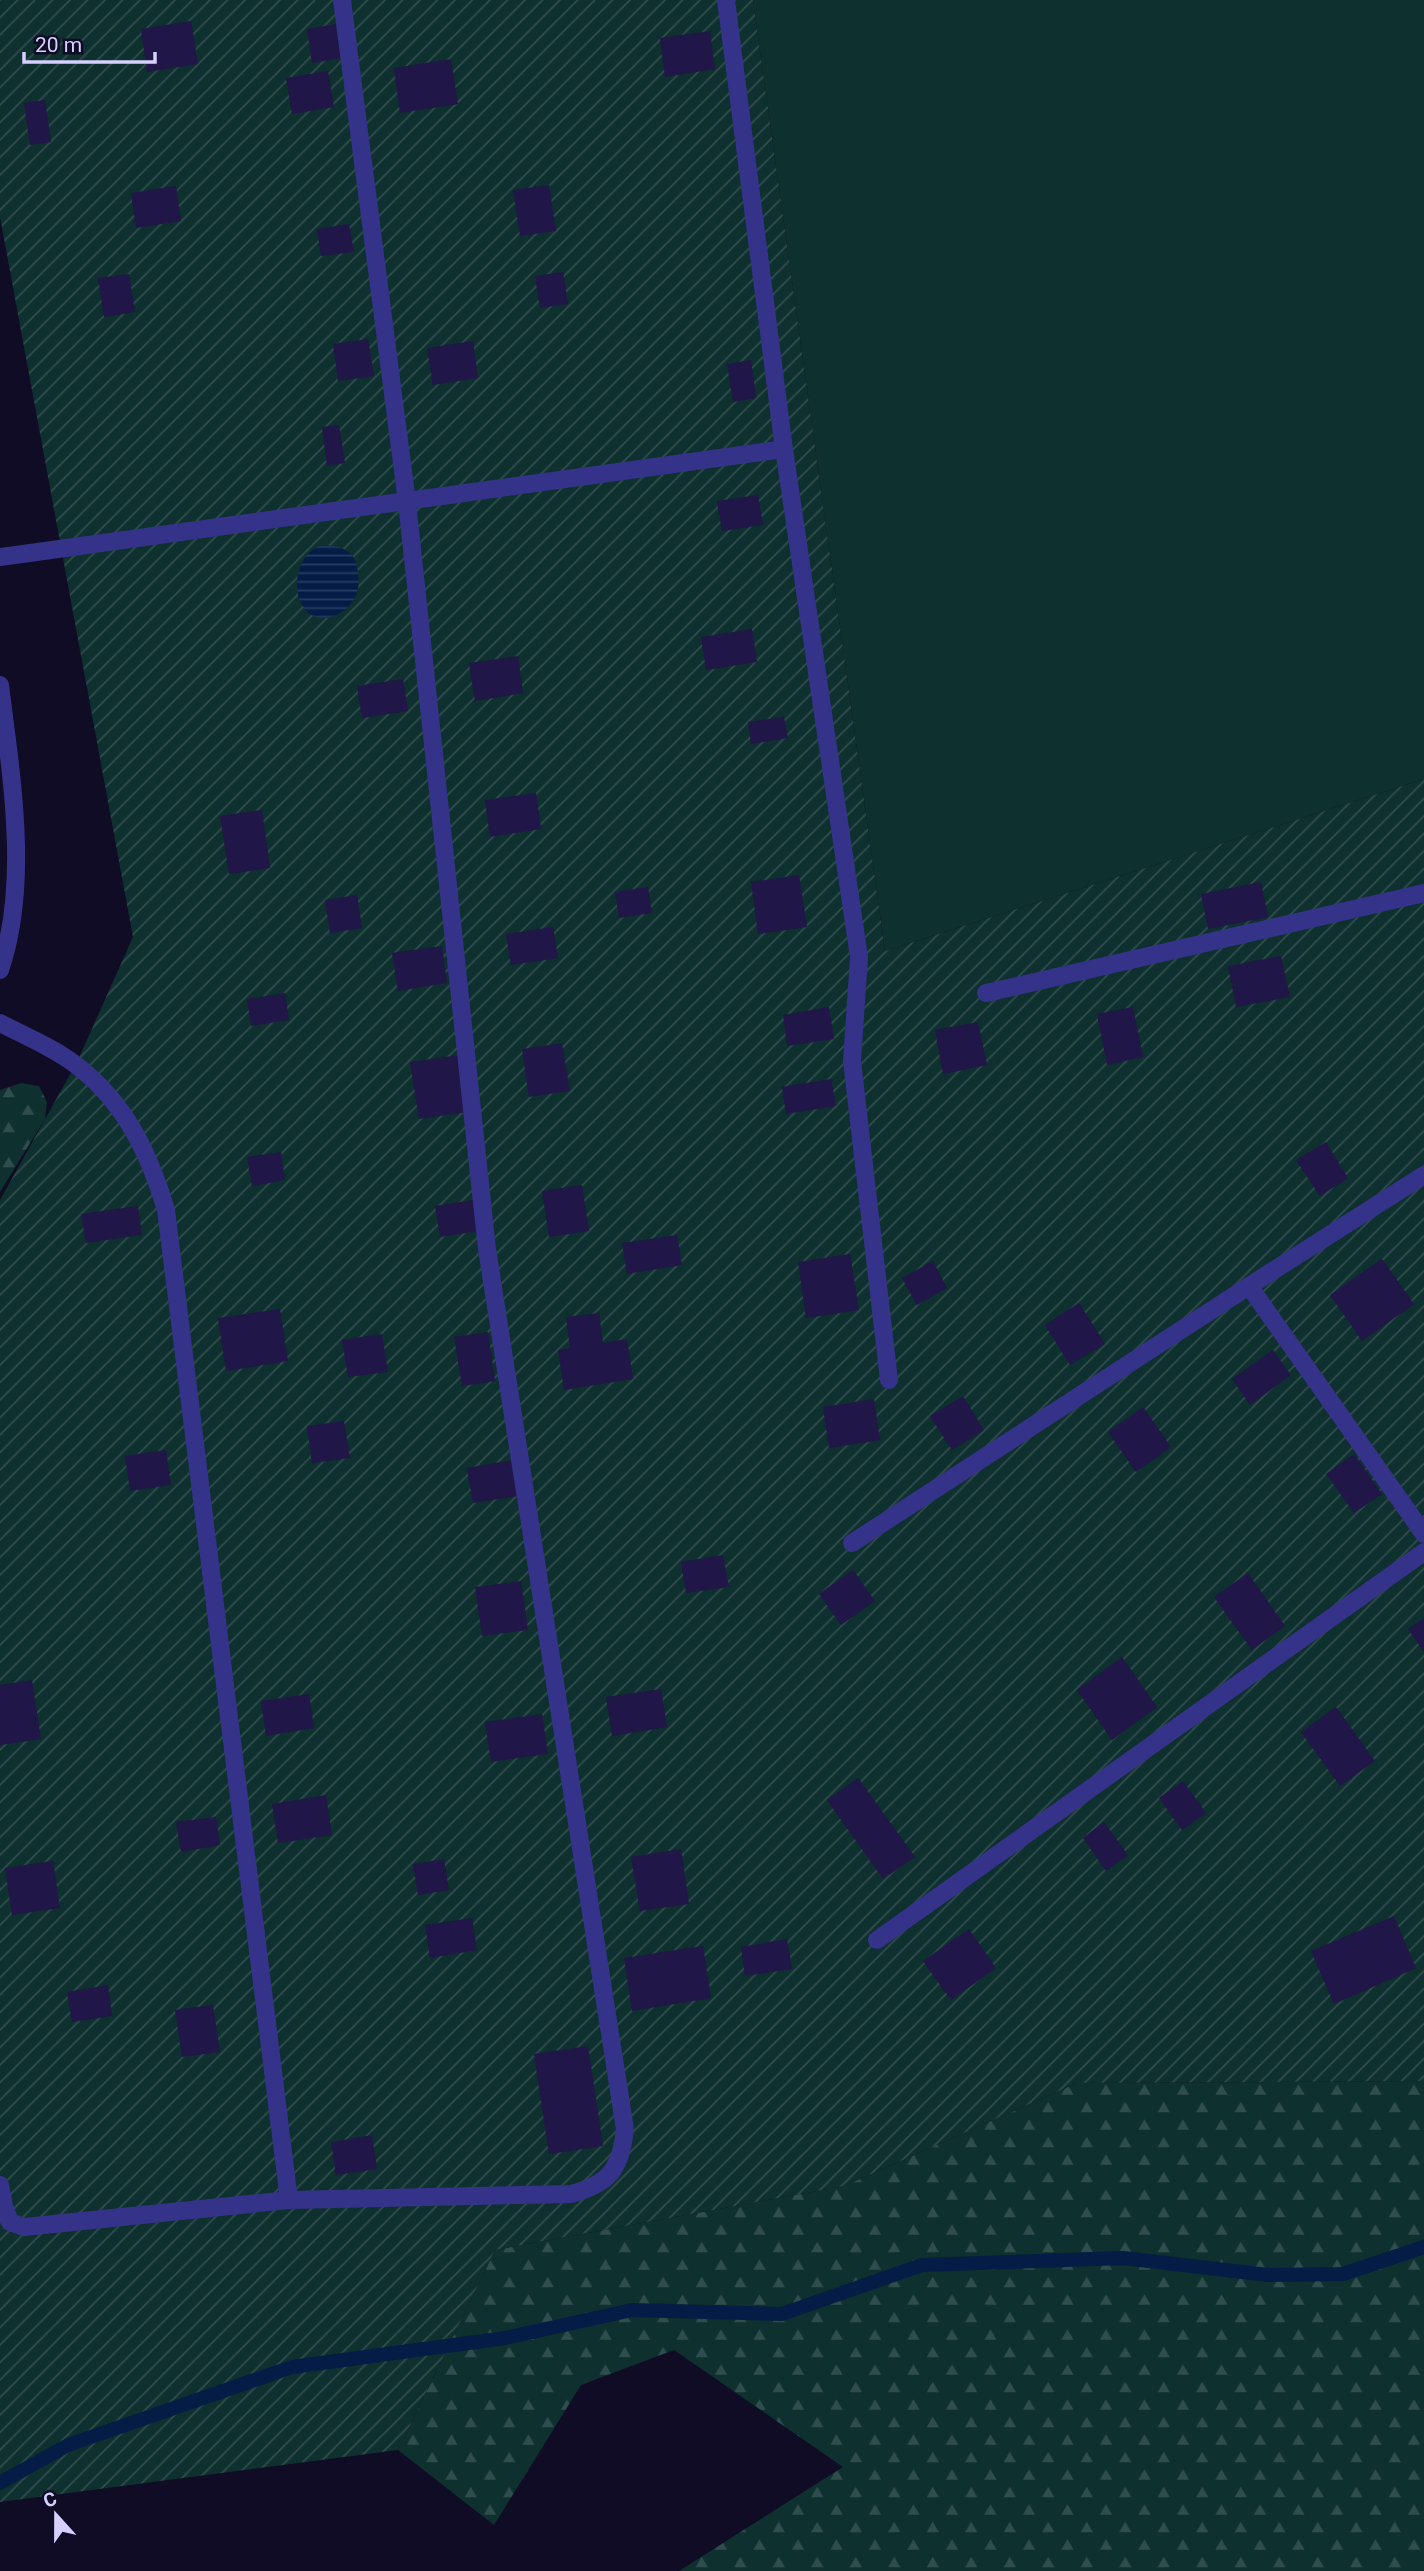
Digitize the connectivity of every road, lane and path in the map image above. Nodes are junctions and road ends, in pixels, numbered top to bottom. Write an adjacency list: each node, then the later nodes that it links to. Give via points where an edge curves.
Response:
1 (342, 0): 4 (street)
2 (726, 0): 3 (street)
3 (784, 449): 4 (street); 13 (street, via 859,957 852,1061)
4 (407, 502): 5 (street); 19 (street, via 487,1249 625,2129 623,2151 611,2173 593,2188 571,2194)
5 (0, 557)
6 (0, 685): 8 (street, via 15,806 16,875)
7 (1424, 893): 9 (street)
8 (0, 970)
9 (986, 993)
10 (0, 1023): 19 (street, via 76,1065 113,1101 154,1170 166,1210)
11 (1424, 1175): 12 (street)
12 (1249, 1286): 14 (street); 15 (street)
13 (889, 1380)
14 (1424, 1534)
15 (852, 1543)
16 (1424, 1552): 17 (street)
17 (877, 1940)
18 (0, 2185): 19 (street, via 10,2222 24,2227)
19 (289, 2200)

